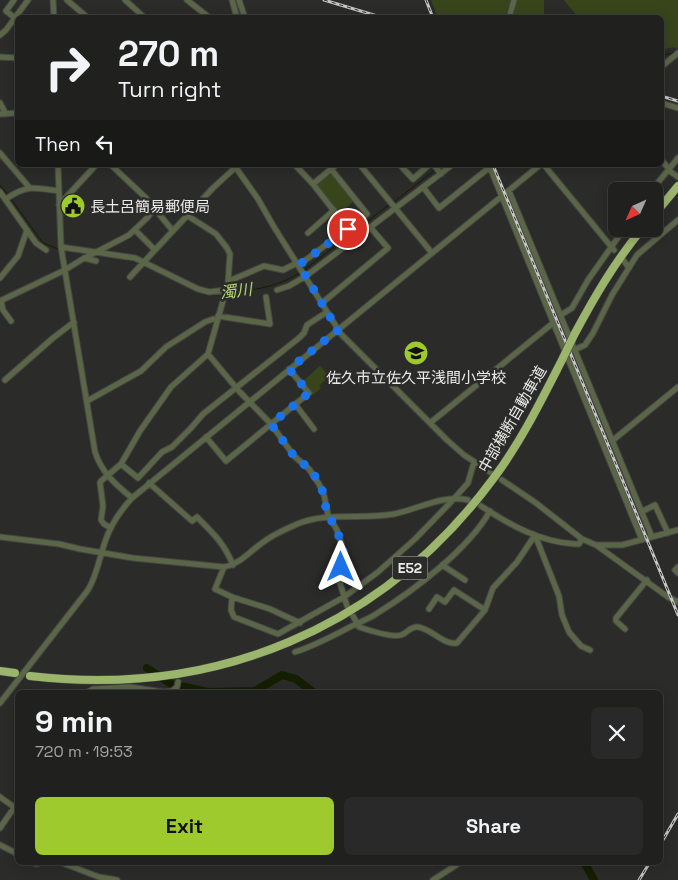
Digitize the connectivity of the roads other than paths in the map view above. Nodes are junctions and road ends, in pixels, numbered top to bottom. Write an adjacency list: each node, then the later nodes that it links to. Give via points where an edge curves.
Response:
1 (14, 0): 18 (street, via 6,11)
2 (28, 0): 10 (street)
3 (53, 0): 11 (street)
4 (67, 0): 12 (street)
5 (187, 0): 14 (street)
6 (232, 0): 15 (street)
7 (239, 0): 16 (street)
8 (514, 0): 17 (street)
9 (129, 1): 13 (street)
10 (17, 15)
11 (54, 15)
12 (84, 15)
13 (142, 15)
14 (206, 15)
15 (235, 15)
16 (243, 15)
17 (510, 15)
18 (15, 18): 19 (street)
19 (0, 35)
20 (678, 53): 23 (street)
21 (0, 57): 22 (street)
22 (15, 58)
23 (664, 65)
24 (0, 103): 27 (street)
25 (664, 103): 26 (street)
26 (678, 108)
27 (3, 114)
28 (0, 153): 53 (street)
29 (678, 158): 48 (street)
30 (664, 163): 48 (street)
31 (58, 167): 56 (street)
32 (92, 167): 61 (street)
33 (113, 167): 64 (street)
34 (235, 167): 66 (street)
35 (237, 167): 86 (street)
36 (296, 167): 52 (street)
37 (334, 167): 47 (street)
38 (362, 167): 63 (street)
39 (402, 167): 40 (street, via 413,179)
40 (427, 167)
41 (436, 167): 49 (street)
42 (449, 167): 49 (street)
43 (488, 167): 54 (street, via 439,208)
44 (489, 167): 59 (street)
45 (539, 167): 57 (street)
46 (544, 167): 76 (street)
47 (331, 169): 52 (street); 69 (street, via 367,214)
48 (669, 169): 50 (street); 51 (street)
49 (440, 173): 54 (street)
50 (678, 177)
51 (658, 182)
52 (313, 184): 65 (street)
53 (29, 187): 56 (street); 60 (street)
54 (423, 187): 63 (street)
55 (676, 187): 62 (highway)
56 (58, 191): 61 (street)
57 (509, 191): 59 (street); 99 (street)
58 (0, 192): 60 (street)
59 (502, 197): 81 (street); 103 (street)
60 (6, 198): 70 (street)
61 (59, 204): 78 (street)
62 (663, 204)
63 (394, 207): 68 (street); 81 (street)
64 (155, 208): 71 (street); 72 (street)
65 (334, 210): 69 (street); 73 (street)
66 (188, 216): 72 (street); 92 (street, via 216,234 227,248 230,254)
67 (678, 220): 87 (street, via 639,253)
68 (370, 227): 89 (street); 97 (street, via 388,248)
69 (348, 229): 86 (street)
70 (27, 230): 77 (street); 90 (street, via 18,256)
71 (135, 230): 79 (street); 80 (street)
72 (173, 231): 79 (street)
73 (308, 233)
74 (619, 238): 76 (street)
75 (635, 238): 163 (highway, 中部横断自動車道 / E52, bridge, via 604,280 530,421 493,479 448,533 414,565 355,608 305,635)
76 (613, 248): 99 (street, via 588,280 572,308)
77 (46, 250)
78 (62, 250): 80 (street); 88 (street)
79 (155, 250): 85 (street)
80 (95, 252): 82 (street); 85 (street, via 131,256)
81 (432, 253): 104 (street)
82 (85, 258): 83 (street); 88 (street)
83 (96, 261)
84 (624, 261): 87 (street)
85 (143, 264): 91 (street); 93 (street, via 198,289 209,292)
86 (299, 266): 89 (street); 92 (street, via 283,270 261,267)
87 (629, 268): 105 (street, via 593,334 585,345)
88 (65, 270): 96 (street); 102 (street)
89 (306, 275): 94 (street); 97 (street)
90 (0, 278)
91 (130, 278)
92 (228, 281): 93 (street)
93 (226, 290): 100 (street)
94 (277, 290)
95 (266, 297): 100 (street, via 270,324)
96 (1, 301): 101 (street)
97 (322, 303): 98 (street)
98 (327, 312): 104 (street); 110 (street, via 308,324 299,338)
99 (561, 315): 105 (street)
100 (218, 318): 106 (street); 111 (street, via 205,322 166,348 141,371)
101 (11, 321)
102 (74, 322): 108 (street); 111 (street)
103 (554, 322): 114 (street); 140 (street)
104 (338, 330): 107 (street); 114 (street)
105 (574, 350): 118 (street)
106 (208, 354): 110 (street); 120 (street, via 172,387)
107 (289, 369): 112 (street); 113 (street, via 309,393)
108 (5, 380)
109 (678, 387): 118 (street)
110 (237, 388): 112 (street); 123 (street, via 203,414)
111 (87, 401): 122 (street, via 95,452)
112 (249, 401): 115 (street); 117 (street)
113 (295, 404): 115 (street); 116 (street)
114 (430, 423): 119 (street)
115 (271, 424): 117 (street, via 226,460); 132 (street, via 294,456 314,474 322,489)
116 (314, 429)
117 (206, 437): 125 (street)
118 (612, 441): 131 (street)
119 (474, 462): 121 (street); 127 (street, via 468,483)
120 (121, 464): 122 (street); 123 (street)
121 (490, 472)
122 (107, 476): 126 (street); 133 (street, via 100,483 102,520)
123 (138, 478): 125 (street)
124 (502, 480): 139 (street)
125 (148, 484): 126 (street); 143 (street, via 192,521 197,517 222,543)
126 (132, 498): 133 (street)
127 (454, 498): 128 (street); 132 (street, via 393,514); 149 (street, via 415,539)
128 (468, 500)
129 (481, 506): 130 (street)
130 (490, 512): 136 (street); 144 (street, via 471,538)
131 (641, 512): 135 (street, via 655,505); 138 (street)
132 (329, 518): 143 (street, via 292,526 264,541); 149 (street, via 343,549 340,583)
133 (111, 528): 142 (street)
134 (678, 530): 135 (street)
135 (668, 533): 138 (street)
136 (536, 535): 139 (street, via 570,544 577,544); 153 (street, via 493,588); 158 (street, via 571,635)
137 (0, 537): 142 (street)
138 (652, 537): 140 (street)
139 (582, 539): 141 (street)
140 (642, 540): 141 (street, via 613,546)
141 (596, 545): 147 (street)
142 (102, 552): 145 (street); 164 (street, via 88,590)
143 (233, 565): 145 (street)
144 (442, 565): 146 (street); 156 (street, via 376,614)
145 (224, 567): 148 (street, via 215,589)
146 (461, 580)
147 (647, 580): 150 (street); 157 (street, via 616,618)
148 (232, 597): 155 (street); 155 (street, via 230,610 234,617 262,628 278,634)
149 (344, 598): 151 (street); 155 (street)
150 (678, 602)
151 (347, 606)
152 (429, 606): 153 (street, via 437,597 445,602 454,590)
153 (485, 610): 156 (street, via 463,638 454,643 419,627 393,635)
154 (353, 616): 156 (street)
155 (300, 623)
156 (357, 624): 159 (street)
157 (624, 629)
158 (590, 650)
159 (299, 652)
160 (0, 671): 161 (highway)
161 (15, 673)
162 (30, 676): 163 (highway, 中部横断自動車道 / E52, via 79,680 150,678)
163 (177, 682): 168 (street)
164 (14, 687): 165 (street); 169 (street)
165 (16, 690)
166 (91, 690): 167 (street)
167 (144, 690)
168 (173, 690)
169 (0, 703)
170 (0, 797): 171 (street)
171 (15, 804)
172 (15, 806): 173 (street)
173 (0, 828)
174 (0, 845): 175 (street)
175 (15, 852)
176 (68, 865): 178 (street)
177 (456, 865): 179 (street)
178 (117, 880)
179 (433, 880)

